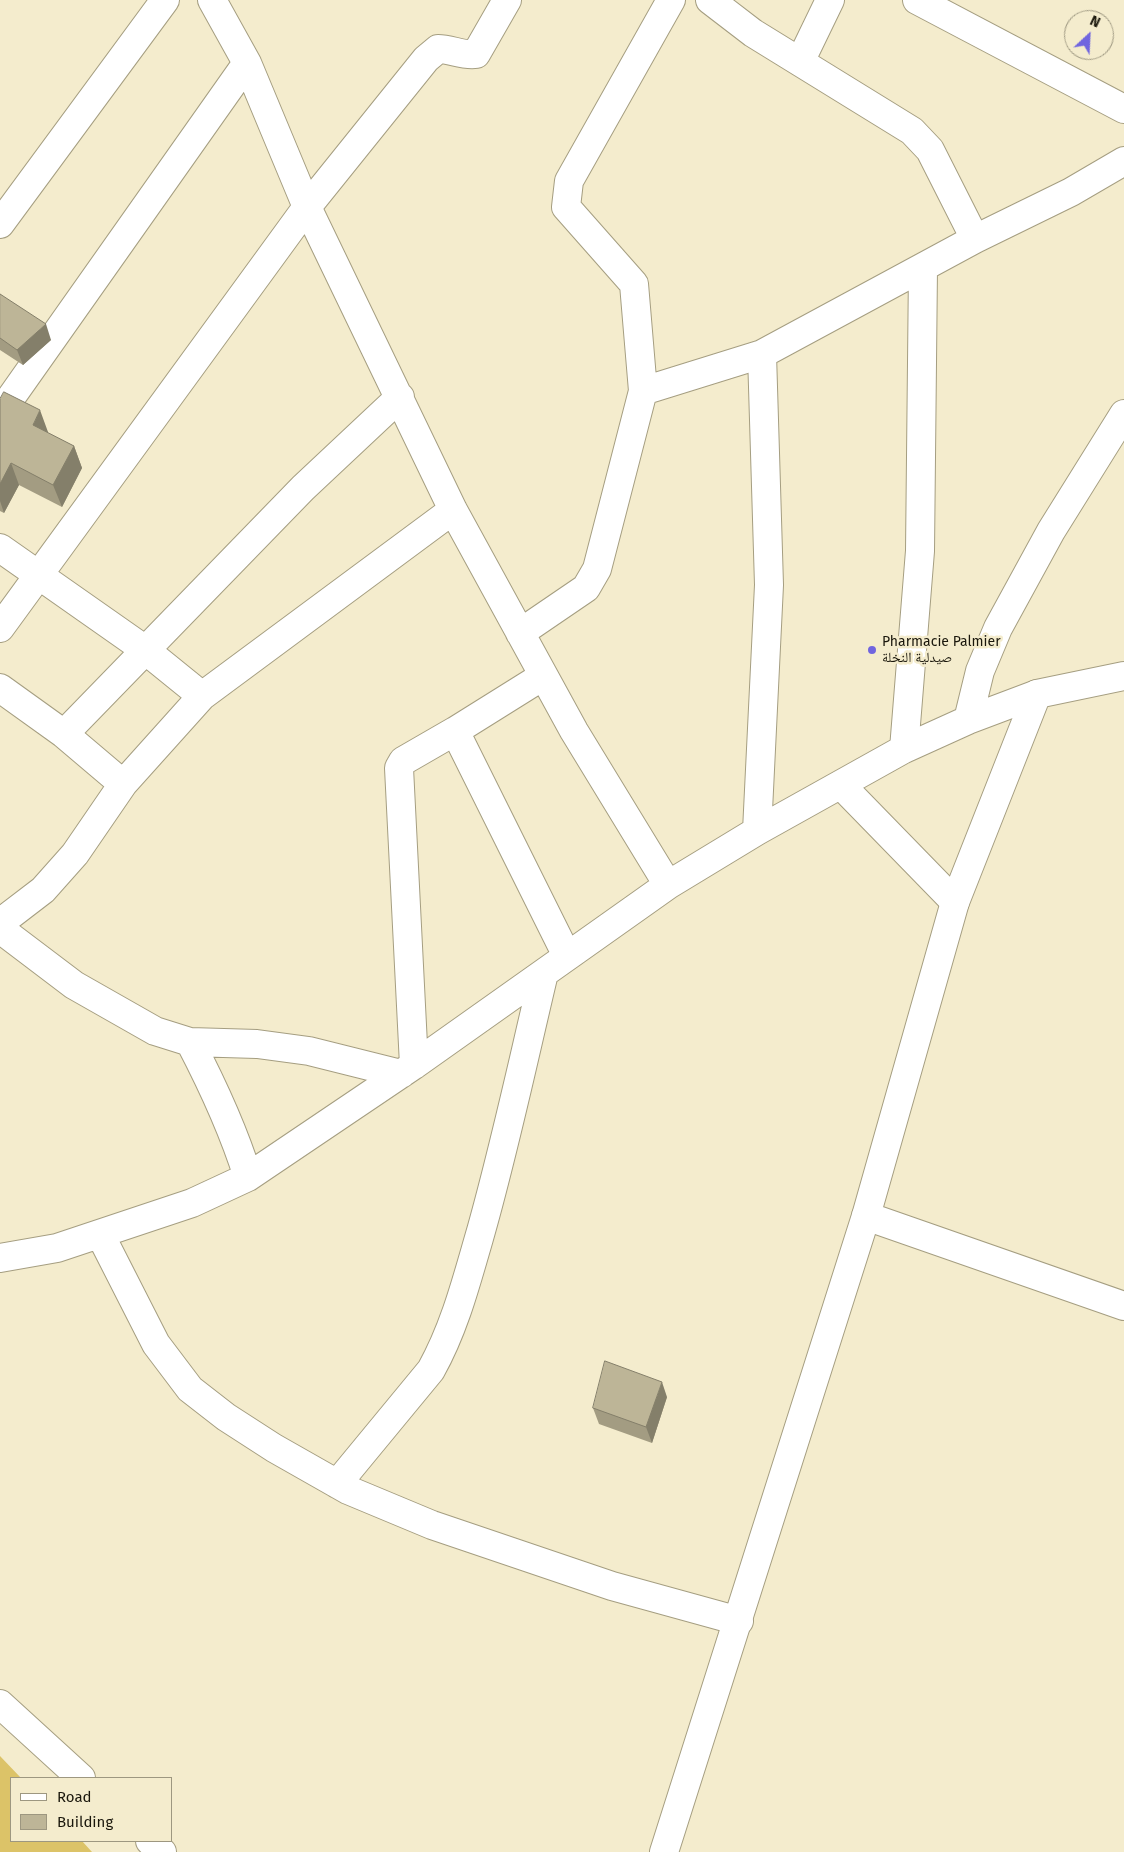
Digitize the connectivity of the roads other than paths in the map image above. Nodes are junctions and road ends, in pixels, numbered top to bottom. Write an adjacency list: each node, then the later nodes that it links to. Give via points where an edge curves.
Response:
1 (165, 0): 13 (street)
2 (212, 0): 9 (street)
3 (507, 0): 12 (street, via 476,54 438,49 426,59)
4 (671, 0): 17 (street, via 567,189 566,207 634,284)
5 (710, 0): 8 (street, via 753,33)
6 (830, 0): 8 (street)
7 (918, 0): 10 (street)
8 (800, 62): 14 (street, via 912,130 930,150)
9 (247, 63): 12 (street); 19 (street)
10 (1124, 109)
11 (1124, 160): 14 (street, via 1071,192)
12 (307, 207): 18 (street); 23 (street)
13 (0, 224)
14 (975, 239): 15 (street)
15 (923, 268): 16 (street); 35 (street, via 920,551)
16 (762, 354): 17 (street); 38 (street, via 769,585)
17 (643, 390): 25 (street, via 597,569 586,588)
18 (400, 398): 21 (street); 26 (street, via 303,488)
19 (0, 413)
20 (1124, 414): 32 (street, via 1051,531 998,628 980,672)
21 (453, 510): 25 (street); 31 (street)
22 (0, 548): 23 (street)
23 (37, 576): 24 (street); 26 (street)
24 (0, 628)
25 (520, 633): 27 (street)
26 (144, 649): 31 (street); 34 (street)
27 (543, 676): 33 (street); 39 (street)
28 (1124, 676): 30 (street)
29 (0, 688): 34 (street)
30 (1037, 694): 32 (street); 40 (street)
31 (202, 696): 36 (street)
32 (968, 720): 35 (street)
33 (455, 732): 43 (street); 46 (street, via 403,761 399,768)
34 (64, 734): 36 (street)
35 (904, 749): 37 (street)
36 (123, 784): 41 (street, via 75,854 43,890)
37 (841, 785): 38 (street); 40 (street)
38 (757, 831): 39 (street)
39 (668, 885): 43 (street)
40 (955, 902): 48 (street)
41 (0, 923)
42 (0, 929): 45 (street, via 74,986 155,1031)
43 (567, 956): 44 (street)
44 (544, 973): 46 (street); 52 (street, via 495,1184 466,1284 441,1352 431,1370)
45 (190, 1042): 46 (street, via 257,1044); 47 (street, via 235,1135)
46 (407, 1069): 47 (street)
47 (248, 1177): 49 (street, via 192,1203)
48 (866, 1216): 51 (street); 53 (street)
49 (100, 1234): 50 (street, via 57,1248); 52 (street, via 156,1344 190,1388 266,1443)
50 (0, 1258)
51 (1124, 1306)
52 (337, 1484): 53 (street, via 432,1525 612,1586)
53 (738, 1621): 58 (street)
54 (1, 1706): 55 (street)
55 (80, 1777)
56 (151, 1842): 57 (street)
57 (162, 1852)
58 (664, 1852)

